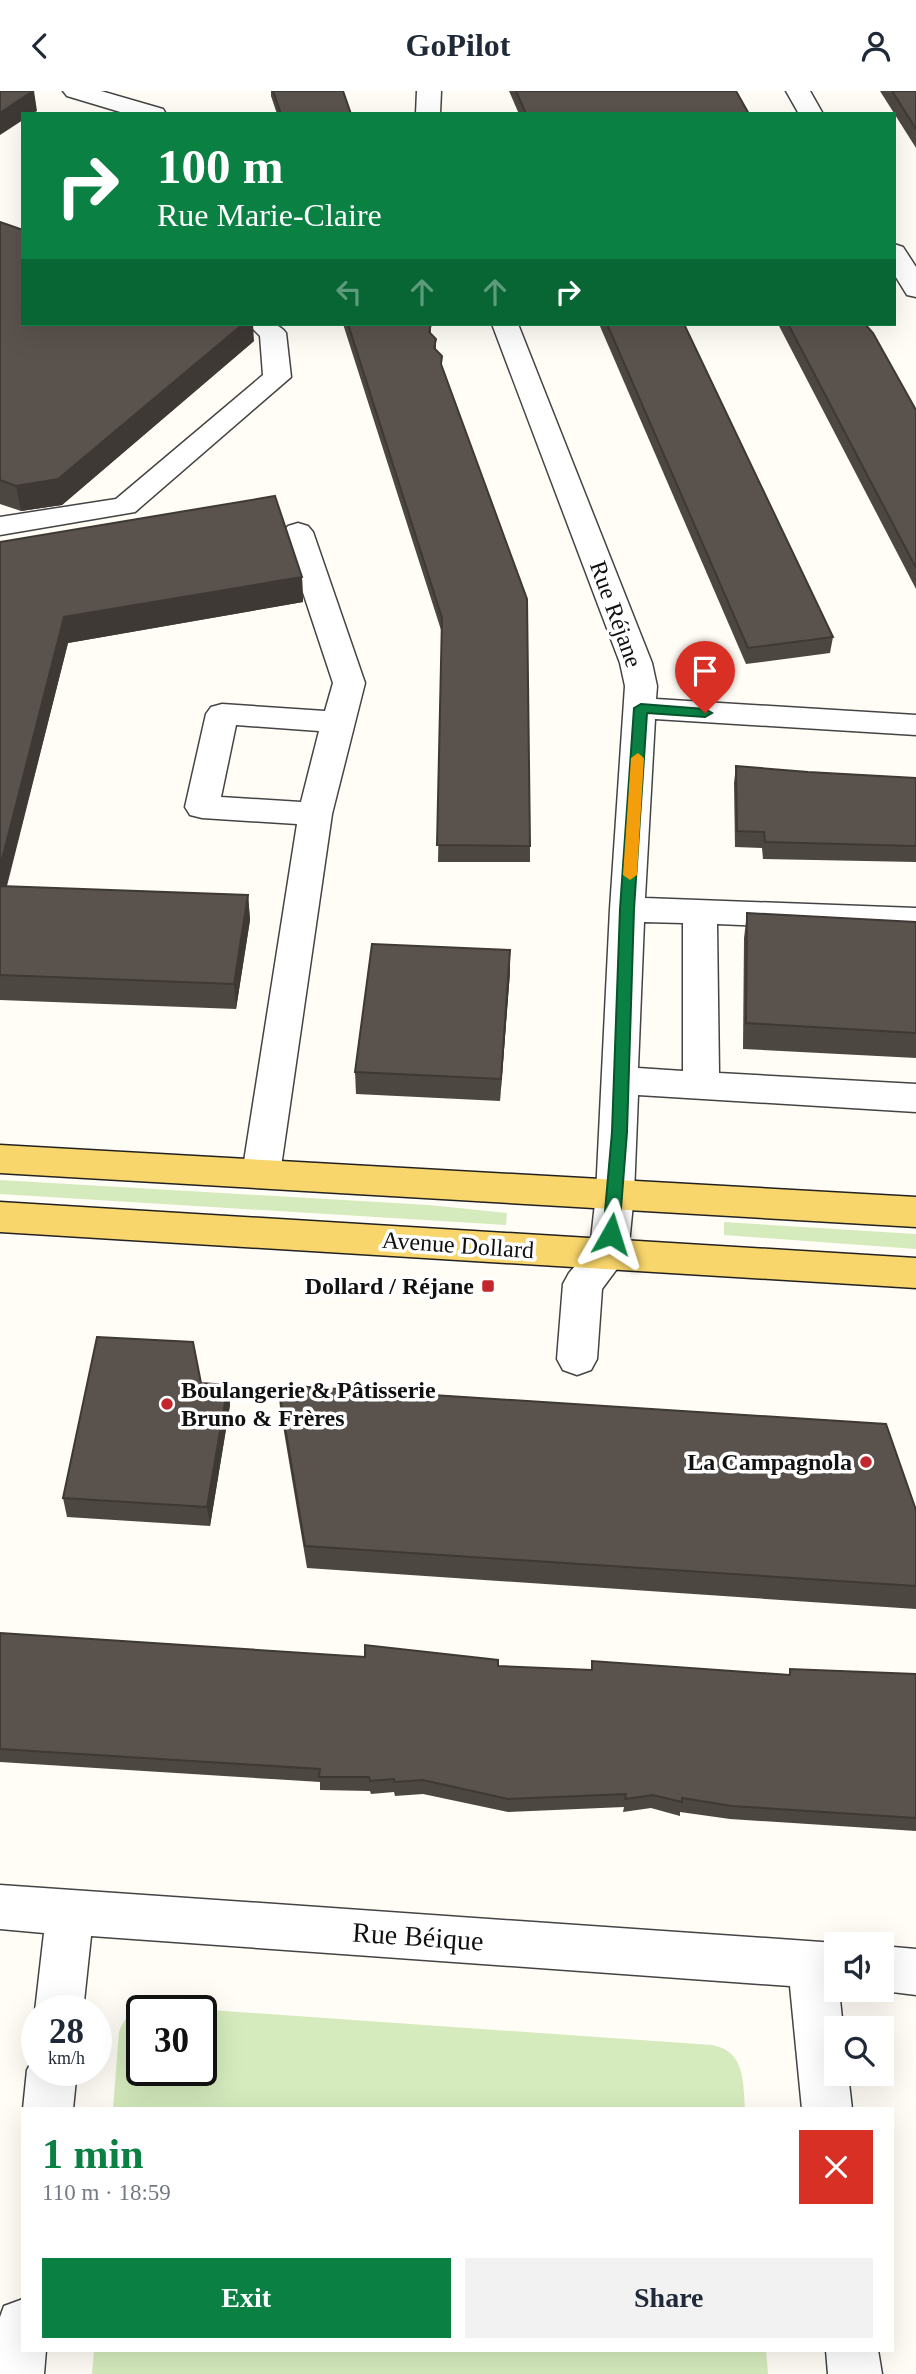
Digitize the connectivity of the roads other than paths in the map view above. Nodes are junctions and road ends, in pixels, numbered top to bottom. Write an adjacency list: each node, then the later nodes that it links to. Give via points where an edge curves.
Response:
1 (75, 91): 4 (street)
2 (429, 91): 5 (street)
3 (797, 91): 6 (street)
4 (147, 112)
5 (428, 112)
6 (810, 112)
7 (896, 255): 8 (street)
8 (916, 289)
9 (264, 326): 11 (street, via 273,333 277,377 125,506)
10 (506, 326): 13 (street, Rue Réjane, via 636,663)
11 (0, 526)
12 (298, 533): 14 (street, via 349,683)
13 (641, 708): 15 (street); 17 (street, Rue Réjane)
14 (337, 722): 16 (street); 16 (street, via 222,714 202,807)
15 (916, 725)
16 (315, 814): 24 (street)
17 (627, 909): 18 (street); 20 (street, Rue Réjane)
18 (700, 912): 19 (street); 21 (street)
19 (916, 920)
20 (622, 1081): 21 (street); 25 (street, Rue Réjane)
21 (701, 1086): 22 (street)
22 (916, 1098)
23 (0, 1159): 24 (main road)
24 (261, 1174): 25 (main road)
25 (615, 1194): 26 (main road); 28 (street, Rue Réjane)
26 (916, 1212)
27 (0, 1217): 28 (main road, Avenue Dollard)
28 (609, 1254): 29 (main road, Avenue Dollard); 30 (street, via 583,1284)
29 (916, 1273)
30 (577, 1359)
31 (0, 1907): 32 (street, Rue Béique)
32 (70, 1912): 33 (street, Rue Béique); 36 (street)
33 (824, 1965)
34 (894, 1970): 35 (street)
35 (916, 1972)
36 (61, 1995)
37 (825, 2002): 40 (street)
38 (50, 2086): 39 (street)
39 (48, 2107)
40 (827, 2107)
41 (21, 2341): 43 (street)
42 (852, 2352): 44 (street)
43 (17, 2374)
44 (855, 2374)

